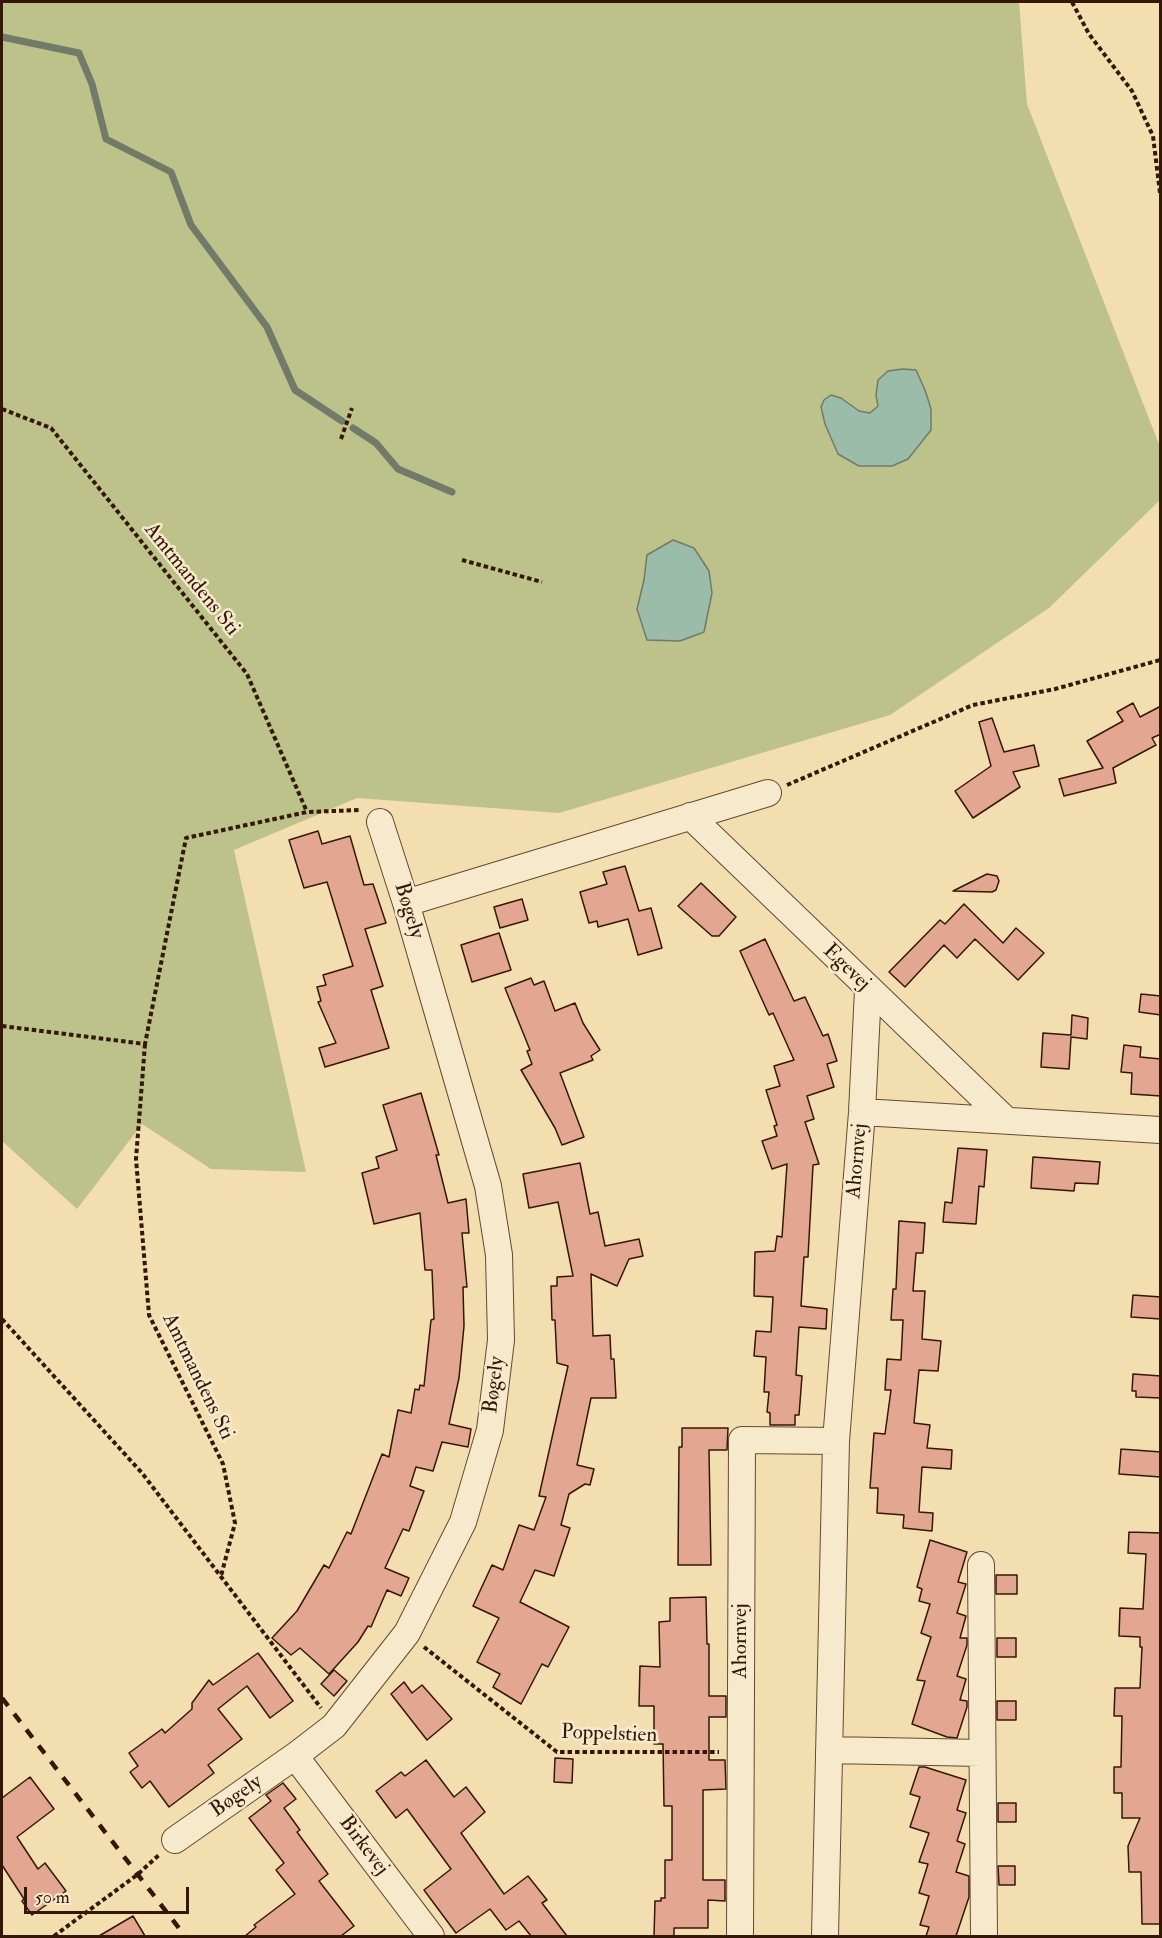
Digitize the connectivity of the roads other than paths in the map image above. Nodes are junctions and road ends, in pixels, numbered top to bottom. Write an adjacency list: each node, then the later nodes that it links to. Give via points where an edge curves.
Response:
1 (768, 793): 2 (street)
2 (690, 816): 4 (street); 5 (street, Egevej)
3 (380, 822): 4 (street, Bøgely)
4 (406, 903): 13 (street, Bøgely, via 488,1186 499,1255 501,1340 490,1430 464,1522 407,1634 334,1726)
5 (868, 990): 6 (street, Ahornvej); 7 (street, Egevej)
6 (862, 1112): 7 (street); 9 (street, Ahornvej)
7 (1005, 1119): 8 (street)
8 (1161, 1130)
9 (836, 1441): 11 (street, Ahornvej); 16 (street, Ahornvej, via 742,1440)
10 (981, 1565): 12 (street)
11 (829, 1750): 12 (street); 17 (street, Ahornvej)
12 (982, 1753): 18 (street)
13 (295, 1756): 14 (street, Bøgely); 15 (street, Birkevej)
14 (175, 1840)
15 (431, 1936)
16 (741, 1936)
17 (825, 1936)
18 (984, 1936)

